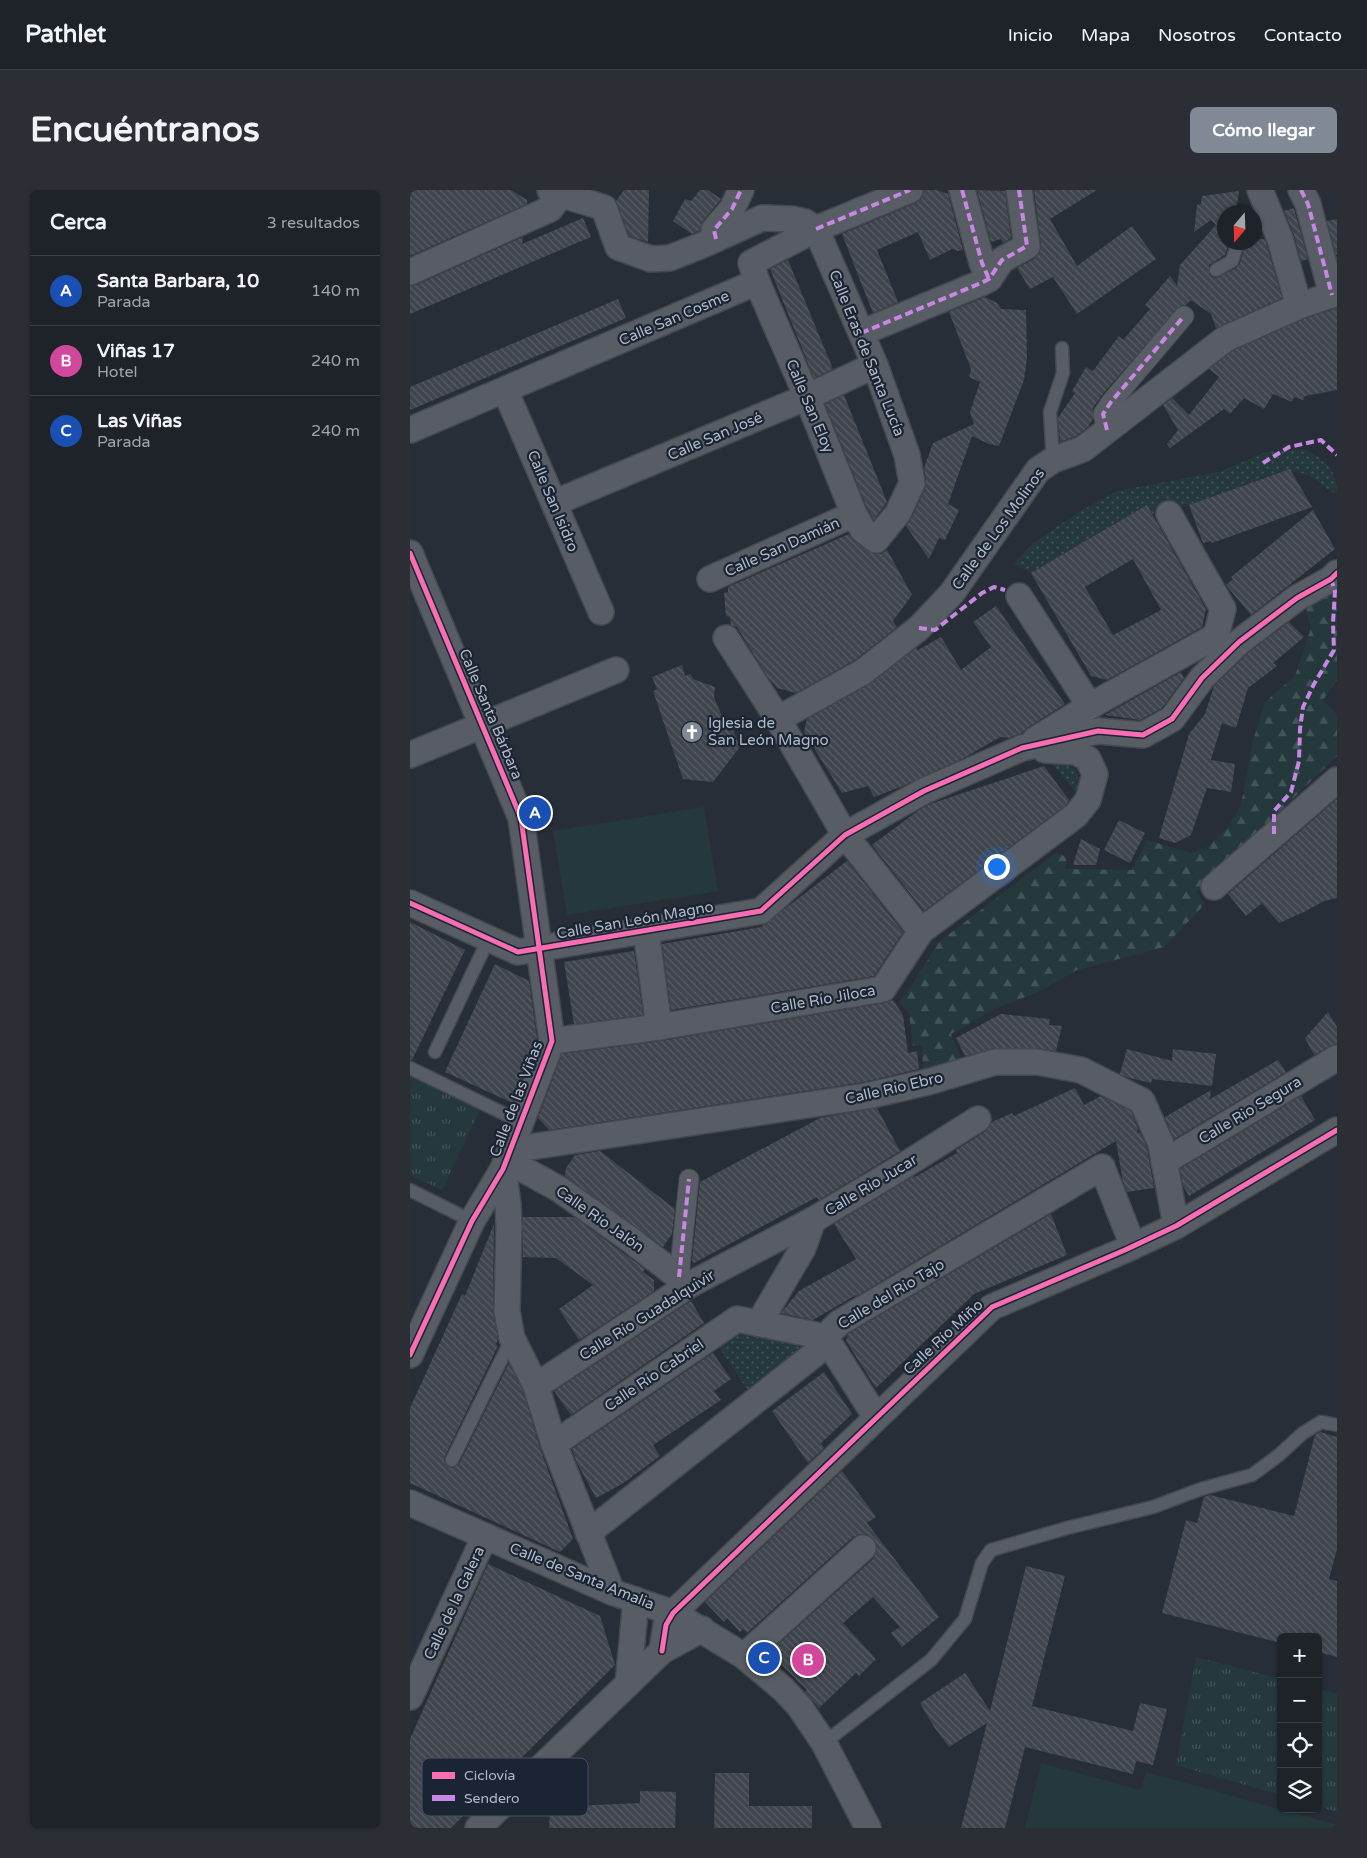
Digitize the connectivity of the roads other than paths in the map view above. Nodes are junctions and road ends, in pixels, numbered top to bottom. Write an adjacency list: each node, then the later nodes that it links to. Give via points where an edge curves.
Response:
1 (741, 190): 11 (street, via 732,209 714,230)
2 (910, 190): 10 (street)
3 (962, 190): 15 (street)
4 (1019, 190): 15 (street, via 1027,246 1002,260)
5 (1260, 190): 9 (street)
6 (1301, 190): 17 (street)
7 (556, 193): 8 (street, via 589,202); 14 (street, via 550,209)
8 (608, 199): 11 (street, via 618,247 651,259 670,258)
9 (1263, 223): 18 (street, via 1280,239)
10 (816, 229): 11 (street, via 792,219 762,218); 16 (street, via 751,263); 20 (street, Calle Eras de Santa Lucía)
11 (716, 239)
12 (1235, 250): 13 (lane, via 1232,261)
13 (1216, 270)
14 (410, 272)
15 (988, 279): 20 (street)
16 (757, 282): 23 (street, Calle San Cosme); 24 (street, Calle San Eloy)
17 (1335, 294): 18 (street, Calle de Los Molinos)
18 (1299, 306): 26 (street, Calle de Los Molinos, via 1225,339)
19 (1184, 316): 26 (street, via 1111,402 1103,414)
20 (862, 333): 22 (street, Calle Eras de Santa Lucía)
21 (1062, 348): 27 (lane, via 1063,373 1050,412)
22 (875, 365): 24 (street, Calle San José); 30 (street, Calle Eras de Santa Lucía, via 907,455 912,483 898,513 876,540)
23 (505, 390): 25 (street, Calle San Cosme); 28 (street, Calle San Isidro)
24 (807, 397): 28 (street, Calle San José); 30 (street, Calle San Eloy)
25 (410, 430)
26 (1107, 430): 27 (street, Calle de Los Molinos, via 1083,449)
27 (1053, 460): 39 (street, Calle de Los Molinos, via 1038,470 952,593 919,628 863,672)
28 (554, 503): 35 (street, Calle San Isidro)
29 (1168, 514): 38 (street, via 1223,609 1216,636)
30 (859, 522): 33 (street, Calle San Damián)
31 (410, 552): 40 (street, Calle Santa Bárbara)
32 (1337, 573): 41 (street, via 1297,598 1239,642 1202,678 1172,718 1142,735 1098,731)
33 (710, 579)
34 (1019, 596): 38 (street)
35 (601, 612)
36 (726, 638): 39 (street)
37 (616, 670): 40 (street)
38 (1090, 706): 41 (street)
39 (778, 720): 44 (street)
40 (483, 724): 42 (street); 50 (street, Calle Santa Bárbara, via 521,818)
41 (1022, 748): 44 (street, Calle San León Magno, via 924,792); 48 (street, Calle Río Jiloca, via 1076,752 1088,759 1095,774 1088,800 1076,815)
42 (410, 755)
43 (1337, 780): 45 (street)
44 (846, 834): 47 (street, Calle San León Magno, via 761,911); 48 (street)
45 (1214, 887)
46 (410, 903): 49 (street, Calle San León Magno)
47 (646, 931): 50 (street, Calle San León Magno); 51 (street, Calle San León Magno)
48 (921, 932): 51 (street, Calle Río Jiloca, via 883,989)
49 (489, 938): 50 (street, Calle San León Magno, via 518,952); 53 (lane)
50 (539, 949): 52 (street, Calle de las Viñas)
51 (659, 1027): 52 (street, Calle Río Jiloca)
52 (552, 1041): 57 (street, Calle de las Viñas)
53 (435, 1052)
54 (1337, 1058): 60 (street, Calle Rio Segura)
55 (410, 1068): 57 (lane, via 427,1070)
56 (978, 1119): 63 (street, Calle Río Jucar)
57 (521, 1122): 59 (street, Calle de las Viñas)
58 (1337, 1130): 65 (street, Calle Río Miño)
59 (506, 1160): 60 (street, Calle Río Ebro, via 867,1096 995,1062 1037,1062 1081,1070 1142,1101); 64 (street); 67 (street, Calle Río Jalón, via 559,1189); 70 (street, Calle de las Viñas, via 509,1227 507,1312)
60 (1164, 1162): 65 (street, Calle Río Ebro)
61 (689, 1179): 67 (street)
62 (410, 1190): 64 (lane)
63 (813, 1220): 67 (street, Calle Río Guadalquivir); 68 (street, Calle Río Jucar, via 803,1248)
64 (472, 1221): 71 (street)
65 (1176, 1226): 66 (street, Calle Río Miño)
66 (1133, 1246): 69 (street, Calle del Río Tajo, via 1102,1167 839,1323); 73 (street, Calle Río Miño, via 992,1307)
67 (684, 1281): 72 (street, Calle Río Guadalquivir)
68 (758, 1323): 69 (street, Calle Río Cabriel); 75 (street, Calle Río Cabriel, via 737,1319)
69 (825, 1337): 73 (street); 78 (street, Calle del Río Tajo, via 816,1353)
70 (512, 1338): 72 (street, Calle de las Viñas); 76 (lane)
71 (410, 1355)
72 (536, 1386): 75 (street, Calle de las Viñas)
73 (876, 1417): 83 (street, Calle Río Miño)
74 (1337, 1425): 89 (lane, via 1321,1422 1252,1475 1201,1488 1152,1507 991,1550 982,1563 965,1619 931,1660)
75 (554, 1444): 78 (street, Calle de las Viñas)
76 (452, 1460)
77 (410, 1503): 79 (street, Calle de Santa Amalia)
78 (588, 1533): 81 (street)
79 (485, 1536): 81 (street, Calle de Santa Amalia); 88 (street, Calle de la Galera)
80 (863, 1548): 86 (street)
81 (612, 1592): 82 (street, Calle de Santa Amalia)
82 (636, 1600): 83 (street, Calle de Santa Amalia); 87 (street)
83 (673, 1613): 84 (street, Calle de Santa Amalia); 85 (street, via 666,1625)
84 (702, 1630): 85 (street); 86 (street, Calle de Santa Amalia)
85 (662, 1651): 87 (street)
86 (744, 1656): 89 (street, Calle de Santa Amalia, via 783,1689)
87 (628, 1684): 90 (street)
88 (410, 1697)
89 (818, 1733): 93 (street, Calle de Santa Amalia)
90 (551, 1758)
91 (490, 1816): 92 (street)
92 (478, 1828)
93 (868, 1828)

